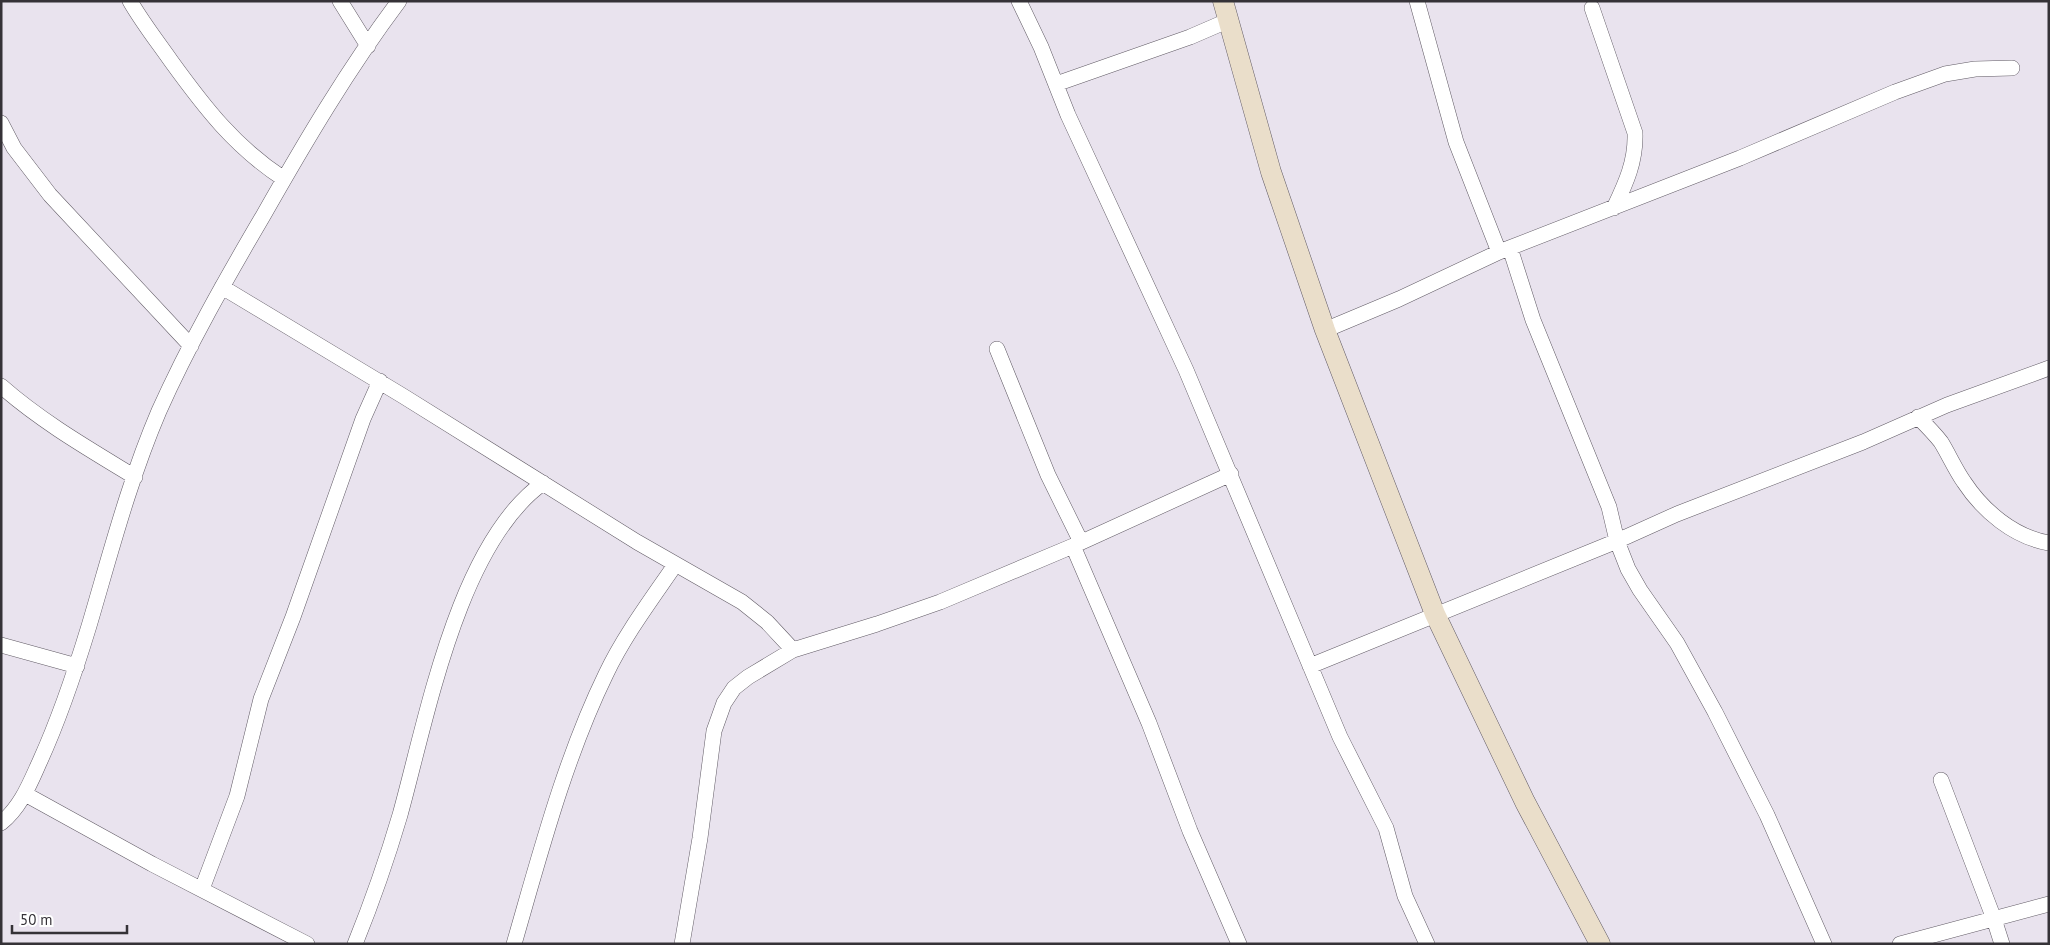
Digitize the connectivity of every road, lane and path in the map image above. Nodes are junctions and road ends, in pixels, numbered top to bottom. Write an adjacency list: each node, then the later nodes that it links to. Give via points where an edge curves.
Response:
1 (130, 1): 13 (street, via 215,120 246,151)
2 (340, 1): 9 (street)
3 (399, 1): 9 (street)
4 (1020, 1): 11 (street)
5 (1223, 1): 8 (main road)
6 (1417, 1): 15 (street, via 1456,142)
7 (1592, 8): 14 (street, via 1635,133 1628,179)
8 (1227, 21): 11 (street); 17 (main road, via 1272,172)
9 (368, 46): 13 (street)
10 (2012, 68): 14 (street, via 1945,74)
11 (1056, 84): 24 (street)
12 (1, 123): 18 (street, via 14,148 65,213)
13 (284, 179): 16 (street)
14 (1614, 208): 15 (street)
15 (1504, 250): 17 (street); 27 (street, via 1609,507)
16 (222, 288): 18 (street); 21 (street)
17 (1325, 330): 31 (main road)
18 (191, 346): 25 (street, via 159,412)
19 (998, 349): 29 (street)
20 (2049, 368): 23 (street)
21 (380, 381): 26 (street); 39 (street, via 363,419 261,699 237,796)
22 (1, 386): 25 (street, via 52,425)
23 (1918, 417): 27 (street); 28 (street, via 1940,442 1963,481 1987,510 2016,531)
24 (1231, 474): 29 (street); 35 (street)
25 (135, 477): 34 (street)
26 (543, 483): 30 (street); 44 (street, via 523,499 501,527 462,602 431,698 392,842)
27 (1617, 541): 31 (street); 49 (street, via 1640,590 1677,643 1724,728)
28 (2049, 543)
29 (1077, 544): 33 (street, via 940,602); 47 (street, via 1190,831)
30 (675, 565): 33 (street, via 754,611); 45 (street, via 620,649 594,699 560,793)
31 (1435, 614): 35 (street); 42 (main road, via 1525,802)
32 (1, 645): 34 (street)
33 (793, 650): 46 (street, via 754,672 734,688 724,702 718,718)
34 (77, 666): 37 (street)
35 (1310, 666): 48 (street, via 1340,737 1386,828 1405,896)
36 (1941, 780): 41 (street)
37 (25, 794): 38 (street, via 16,809); 39 (street)
38 (1, 822)
39 (202, 890): 43 (street)
40 (2049, 904): 41 (street)
41 (1994, 919): 50 (street); 51 (street)
42 (1599, 943)
43 (307, 944)
44 (355, 944)
45 (514, 944)
46 (682, 944)
47 (1239, 944)
48 (1427, 944)
49 (1824, 944)
50 (1900, 944)
51 (2002, 944)

